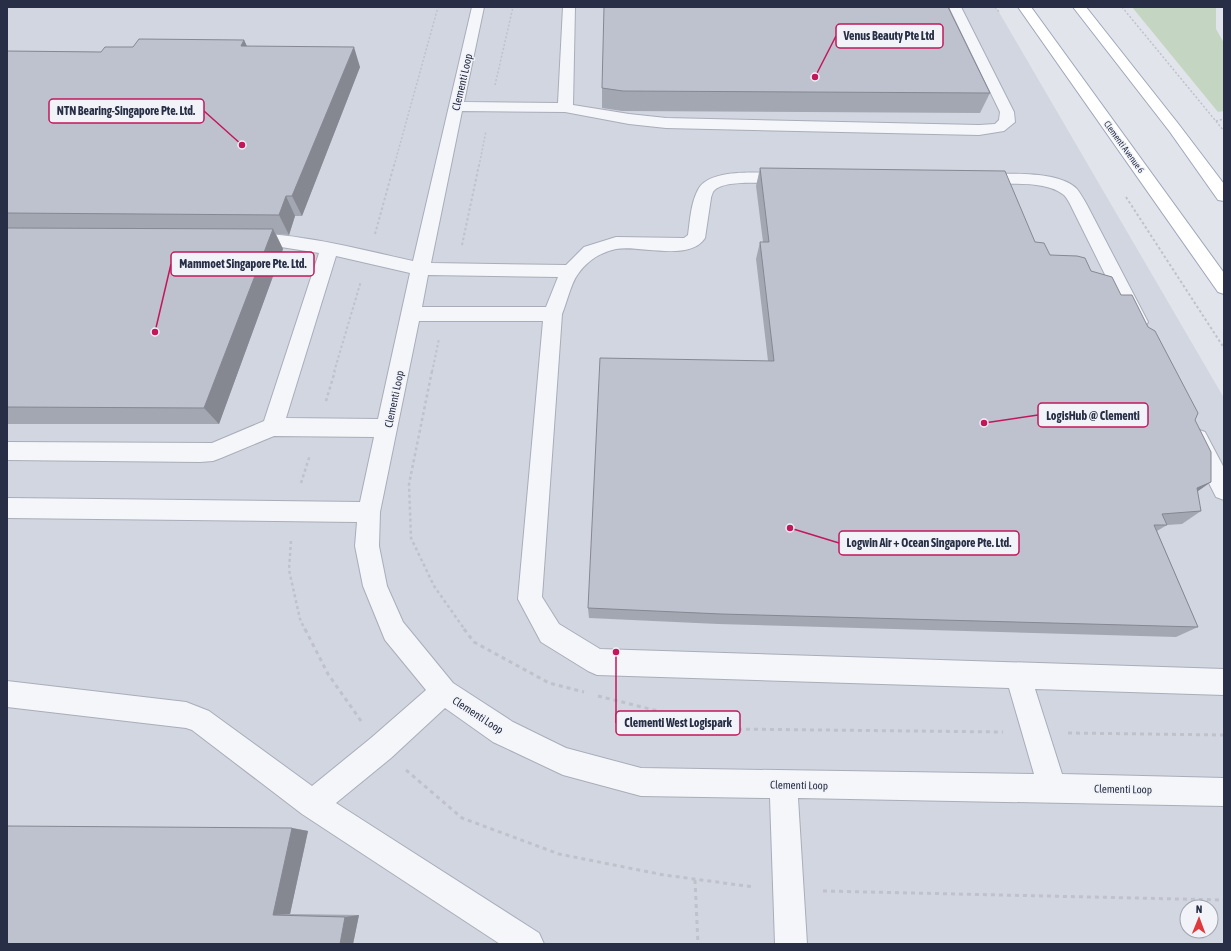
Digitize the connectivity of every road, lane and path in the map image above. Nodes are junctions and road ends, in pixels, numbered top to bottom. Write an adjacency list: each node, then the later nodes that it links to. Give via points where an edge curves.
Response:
1 (438, 7): 20 (path)
2 (478, 7): 9 (street, Clementi Loop)
3 (513, 7): 10 (path)
4 (569, 7): 11 (street)
5 (955, 7): 11 (street, via 1007,112 1007,122 999,128 979,130 666,123)
6 (1024, 7): 24 (main road, Clementi Avenue 6)
7 (1079, 7): 17 (main road)
8 (1122, 7): 13 (path)
9 (456, 106): 10 (street); 21 (street, Clementi Loop)
10 (490, 107): 11 (street); 22 (path)
11 (565, 108)
12 (1224, 119): 13 (path)
13 (1216, 121): 14 (path)
14 (1224, 131)
15 (803, 179): 23 (street, via 732,179 714,183 706,190 696,238 689,243 616,243 590,251)
16 (966, 179): 28 (street, via 1039,180 1050,182 1070,192)
17 (1224, 196)
18 (234, 241): 19 (street, via 281,241)
19 (329, 248): 20 (street); 30 (street)
20 (369, 257): 21 (street); 31 (path)
21 (421, 269): 22 (street); 25 (street, Clementi Loop)
22 (457, 269): 23 (street)
23 (570, 271): 27 (street)
24 (1224, 287)
25 (411, 314): 26 (street); 32 (street, Clementi Loop)
26 (445, 314): 27 (street); 40 (path, via 409,484 411,538 434,586 474,642 549,683)
27 (553, 314): 37 (street, via 530,599 550,633 597,662)
28 (1146, 337)
29 (1189, 421): 34 (street)
30 (273, 427): 31 (street); 33 (street, via 213,452)
31 (318, 428): 32 (street)
32 (388, 428): 36 (street, Clementi Loop)
33 (7, 451)
34 (1224, 490)
35 (7, 508): 36 (street)
36 (370, 512): 39 (street, Clementi Loop, via 367,546 378,593 394,631)
37 (1018, 675): 38 (street); 43 (street)
38 (1224, 682)
39 (444, 692): 45 (street, Clementi Loop, via 503,732 570,763 641,782); 48 (street)
40 (587, 693)
41 (7, 694): 48 (street, via 186,715 200,720)
42 (594, 694): 43 (path, via 730,729)
43 (1035, 732): 44 (path); 46 (street)
44 (1224, 735)
45 (783, 785): 46 (street, Clementi Loop); 52 (street)
46 (1052, 788): 47 (street, Clementi Loop)
47 (1224, 792)
48 (312, 804): 50 (street)
49 (695, 880): 51 (path)
50 (528, 944)
51 (698, 944)
52 (791, 944)

